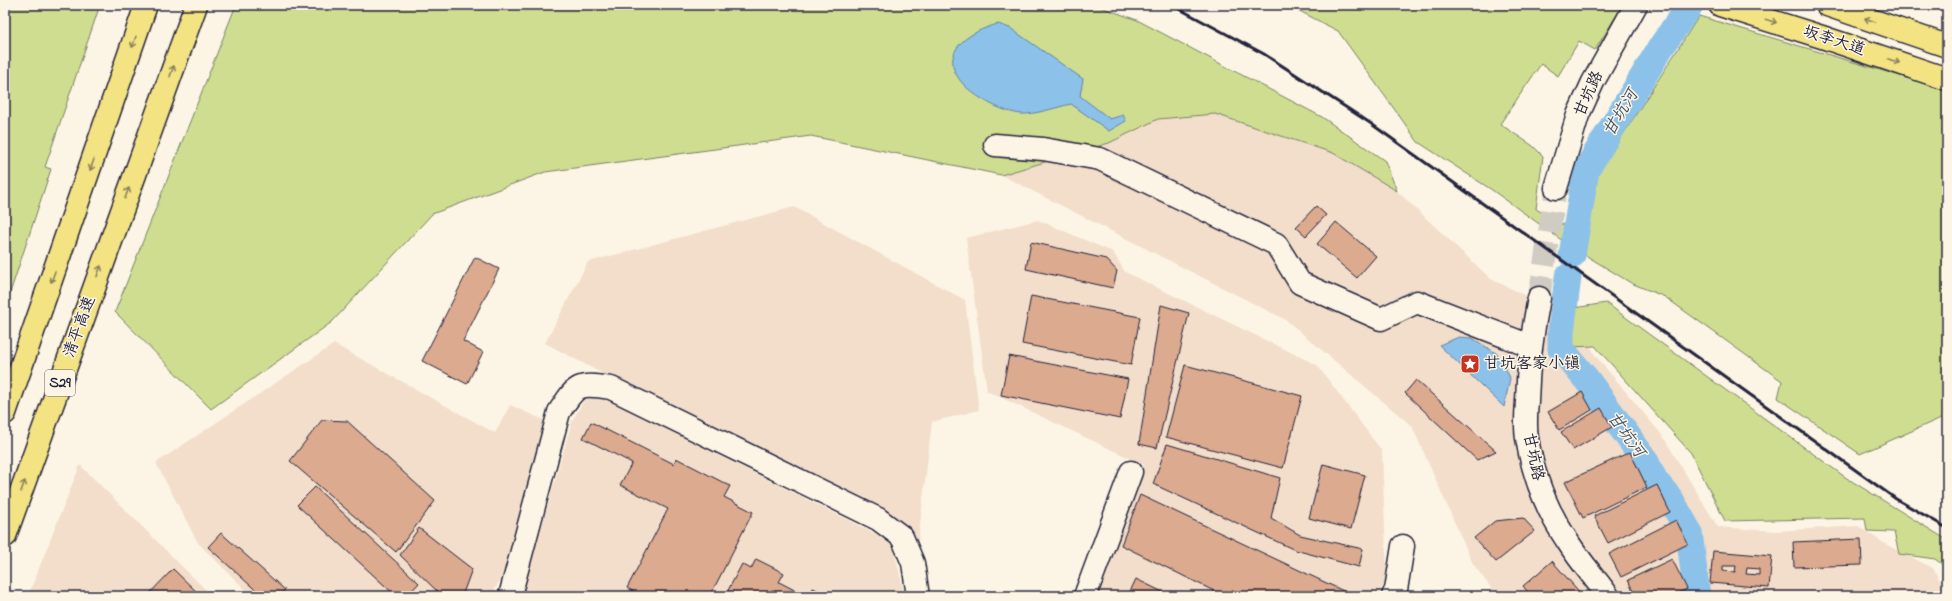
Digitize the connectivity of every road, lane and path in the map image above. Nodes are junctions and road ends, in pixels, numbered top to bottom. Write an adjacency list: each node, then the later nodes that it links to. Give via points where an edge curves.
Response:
1 (146, 5): 12 (main road, S29, one-way to 12)
2 (196, 5): 14 (main road, 清平高速 / S29, one-way to 2)
3 (1636, 5): 9 (street, 甘坑路, via 1578,115)
4 (1720, 5): 7 (main road, 坂李大道, one-way to 7)
5 (1826, 5): 6 (main road, 坂李大道, one-way to 5)
6 (1947, 46)
7 (1947, 79)
8 (995, 145): 11 (street, via 1043,149 1100,159 1276,244 1300,282 1381,319 1417,302)
9 (1556, 188)
10 (1539, 298): 11 (street, 甘坑路)
11 (1530, 346): 20 (street, 甘坑路, via 1526,436 1539,486 1568,542)
12 (5, 413)
13 (1131, 472): 18 (street)
14 (5, 536)
15 (1404, 546): 19 (street)
16 (510, 596): 17 (street, via 559,412 572,391 587,384 611,388 878,519 902,537 913,562)
17 (918, 596)
18 (1086, 596)
19 (1393, 596)
20 (1608, 596)

